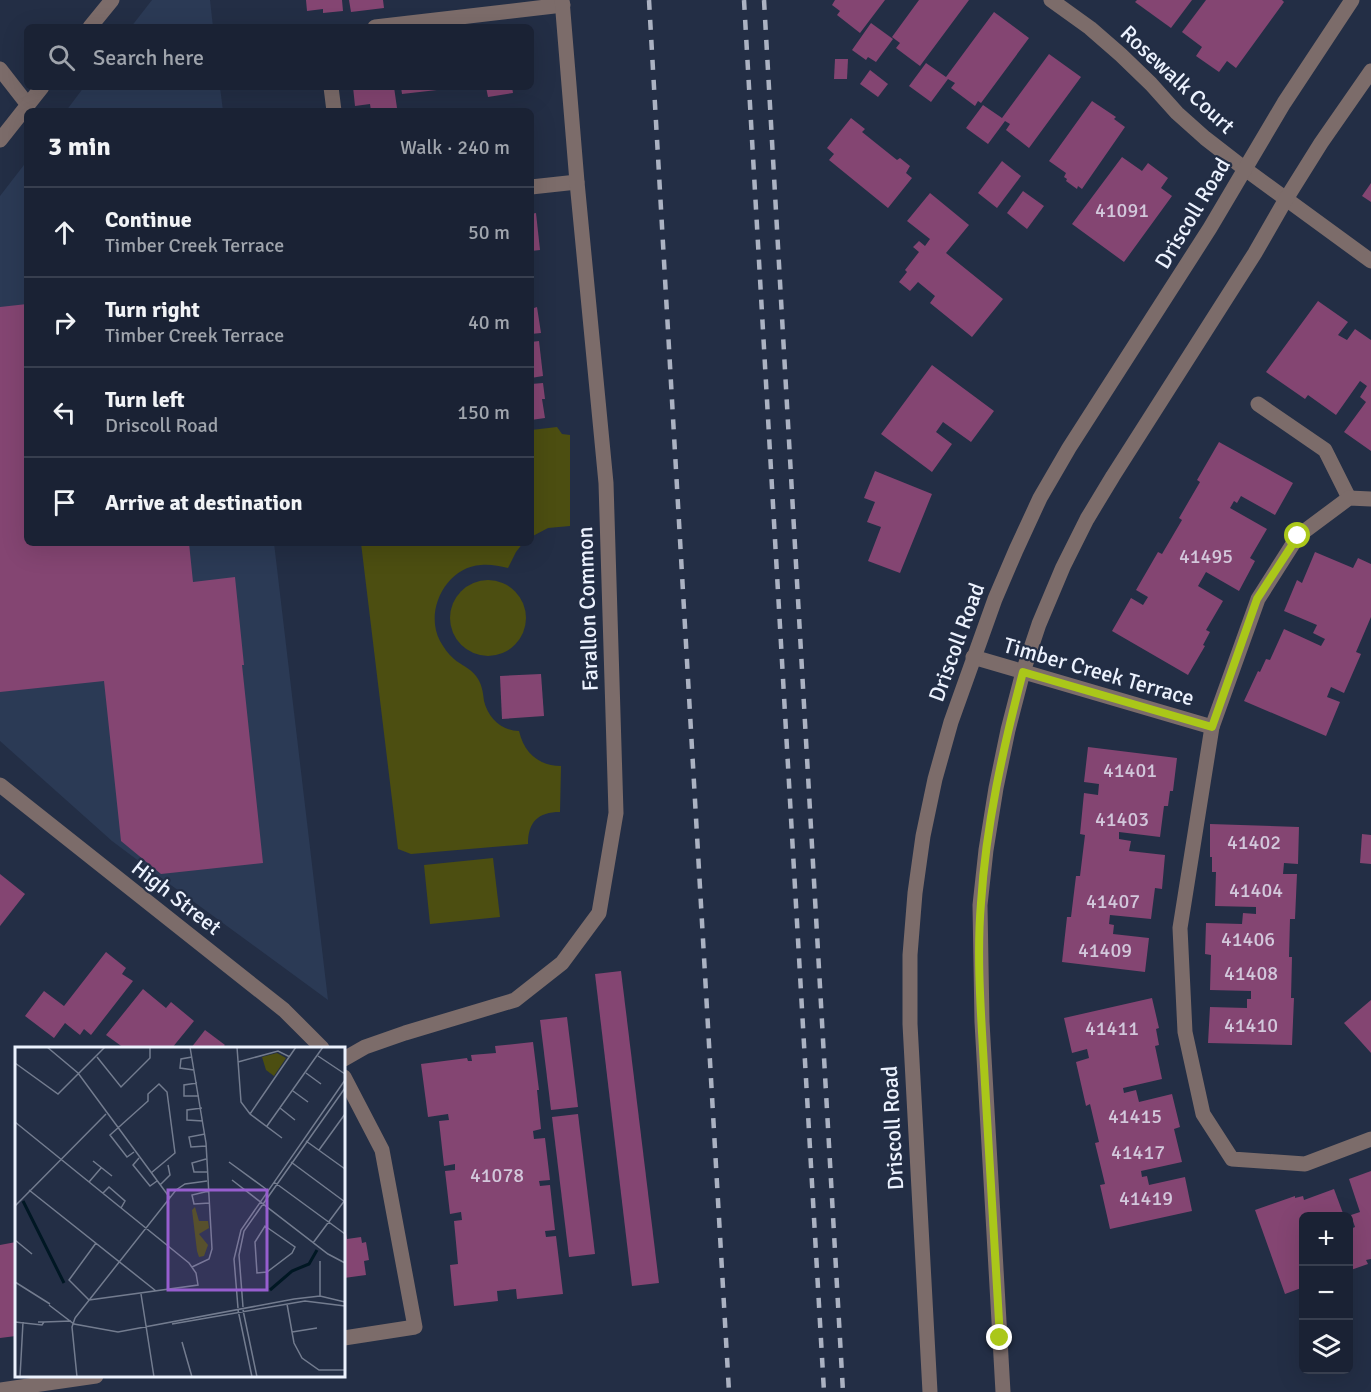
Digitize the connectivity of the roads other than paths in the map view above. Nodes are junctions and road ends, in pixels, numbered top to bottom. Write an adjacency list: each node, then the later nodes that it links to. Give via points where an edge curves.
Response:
1 (112, 0): 5 (street)
2 (1051, 0): 16 (street, Rosewalk Court, via 1121,55 1184,119)
3 (1352, 0): 16 (street, Driscoll Road)
4 (562, 2): 6 (street); 17 (street, Farallon Common)
5 (92, 24)
6 (397, 24)
7 (0, 69): 11 (street)
8 (1371, 71): 19 (street)
9 (40, 90): 11 (street)
10 (331, 90): 13 (street)
11 (28, 105): 12 (street)
12 (26, 108)
13 (334, 108)
14 (24, 110): 15 (street)
15 (0, 140)
16 (1245, 170): 19 (street, Rosewalk Court); 24 (street, Driscoll Road, via 1046,488 994,599)
17 (577, 182): 18 (street); 29 (street, Farallon Common, via 606,483 615,778 616,813 599,913 562,963 514,1000 405,1033)
18 (534, 187)
19 (1286, 199): 20 (street, Rosewalk Court); 25 (street, via 1087,519 1043,614)
20 (1371, 261)
21 (1258, 404): 22 (street, via 1325,450)
22 (1348, 498): 23 (street); 26 (street, Timber Creek Terrace, via 1298,536 1257,599)
23 (1371, 499)
24 (973, 657): 25 (street, Timber Creek Terrace); 35 (street, Driscoll Road, via 941,756 923,836 910,955 910,1024)
25 (1023, 672): 26 (street, Timber Creek Terrace); 36 (street, via 996,788 980,905 982,1022)
26 (1212, 727): 31 (street, Timber Creek Terrace, via 1180,928 1185,1032 1203,1114 1232,1159 1305,1164)
27 (0, 785): 28 (street, High Street, via 284,1010)
28 (321, 1047)
29 (345, 1058)
30 (345, 1079): 32 (street, via 382,1150 415,1326)
31 (1371, 1139)
32 (345, 1338)
33 (89, 1377): 34 (street)
34 (0, 1390)
35 (930, 1392)
36 (1003, 1392)

